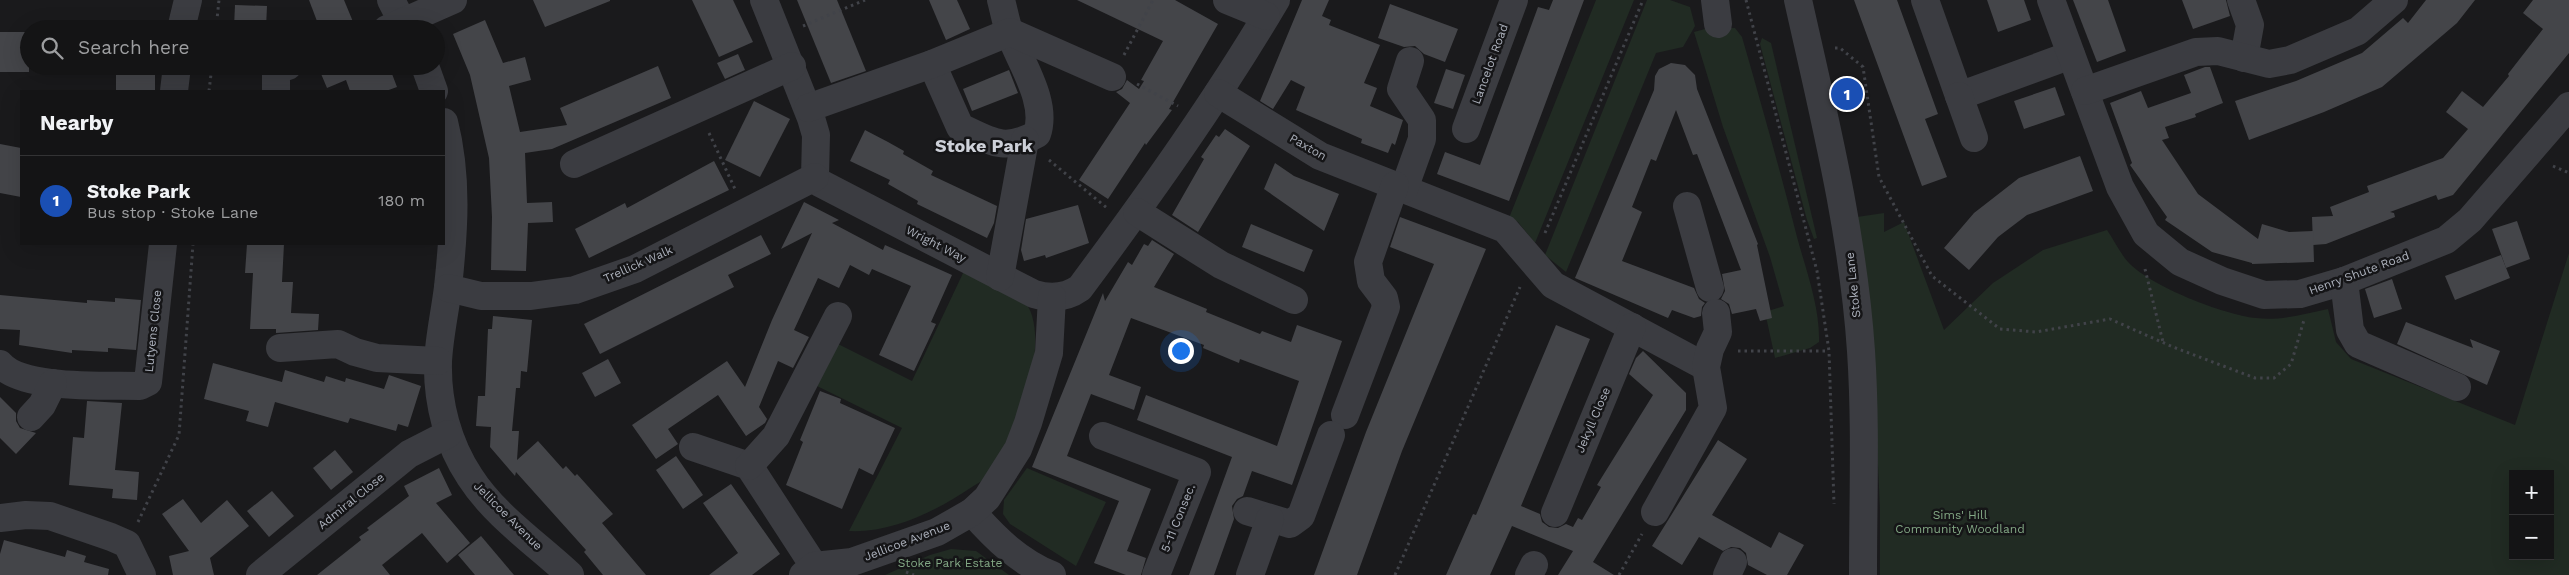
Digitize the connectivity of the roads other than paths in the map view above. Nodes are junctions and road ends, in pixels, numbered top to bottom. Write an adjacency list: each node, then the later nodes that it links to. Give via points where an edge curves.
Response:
1 (188, 0): 13 (street)
2 (453, 0): 14 (street)
3 (764, 0): 20 (street)
4 (1001, 0): 15 (street)
5 (1227, 0): 12 (street)
6 (1514, 0): 34 (street, Lancelot Road)
7 (1798, 0): 73 (street, Stoke Lane, via 1838,173 1861,351)
8 (1925, 0): 30 (street)
9 (2052, 0): 16 (street, Henry Shute Road)
10 (2241, 0): 17 (street, via 2250,24)
11 (2394, 0): 17 (street, via 2358,32 2290,60 2269,64)
12 (1271, 8): 29 (street)
13 (183, 20)
14 (397, 20)
15 (1010, 32): 19 (street); 21 (street); 36 (street, via 1039,109 1041,123 1037,134)
16 (2071, 55): 28 (street, Henry Shute Road); 30 (street)
17 (2244, 58): 28 (street, via 2218,51 2196,52)
18 (1410, 61): 39 (street, via 1401,89 1422,120 1422,139)
19 (932, 64): 32 (street); 36 (street, via 960,127 998,145 1012,145)
20 (792, 66): 32 (street); 37 (street)
21 (1114, 74)
22 (176, 75): 25 (street)
23 (276, 75): 26 (street)
24 (428, 75): 27 (street)
25 (174, 90)
26 (276, 90)
27 (434, 90)
28 (2085, 92): 45 (street, Henry Shute Road, via 2120,187 2146,234 2180,262 2264,295 2300,294)
29 (1218, 93): 39 (street, Paxton, via 1320,156); 41 (street)
30 (1959, 96): 35 (street)
31 (2569, 106): 45 (street, Henry Shute Road, via 2470,220 2446,240)
32 (808, 108): 38 (street, via 816,135)
33 (445, 127): 42 (street, Jellicoe Avenue, via 454,170)
34 (1466, 129)
35 (1974, 138)
36 (1025, 140): 44 (street)
37 (574, 164)
38 (815, 176): 44 (street, Wright Way, via 828,190); 46 (street, Trellick Walk, via 635,268 583,288 531,296 482,296)
39 (1399, 187): 50 (street, Paxton, via 1505,229 1553,285); 72 (street, via 1368,262 1371,281 1384,298 1386,307 1302,516 1290,524 1259,515)
40 (1687, 206): 52 (street, via 1713,300 1718,332)
41 (1132, 218): 47 (street, via 1080,288 1066,296); 48 (street)
42 (448, 230): 46 (street, Jellicoe Avenue)
43 (163, 245): 55 (street, Lutyens Close, via 148,382 140,386)
44 (1000, 277): 47 (street, Wright Way, via 1034,294)
45 (2344, 281): 56 (street, via 2350,330 2358,344)
46 (448, 288): 53 (street, Jellicoe Avenue)
47 (1052, 298): 62 (street, Jellicoe Avenue, via 1050,353 1028,423 1000,481)
48 (1294, 300)
49 (838, 316): 61 (street, via 776,436)
50 (1632, 327): 52 (street); 64 (street, Jekyll Close)
51 (280, 348): 53 (street, via 338,344 377,358)
52 (1708, 358): 63 (street, via 1713,408)
53 (438, 361): 58 (street, Jellicoe Avenue, via 439,389)
54 (0, 364): 55 (street, Lutyens Close, via 17,376)
55 (53, 382): 57 (street, via 42,405)
56 (2457, 387)
57 (31, 417)
58 (448, 434): 68 (street, Admiral Close, via 417,448); 69 (street, Jellicoe Avenue, via 461,464 484,496)
59 (1103, 436): 71 (street, 5-11 Consec., via 1197,472)
60 (693, 447): 61 (street)
61 (749, 466): 66 (street, Jellicoe Avenue)
62 (972, 512): 66 (street, Jellicoe Avenue, via 937,532 894,548 852,562); 70 (street, via 996,540)
63 (1655, 512)
64 (1555, 513)
65 (0, 518): 67 (street, via 50,516 75,523 127,544)
66 (808, 571)
67 (142, 575)
68 (260, 575)
69 (570, 575)
70 (1052, 575)
71 (1156, 575)
72 (1250, 575)
73 (1863, 575)

